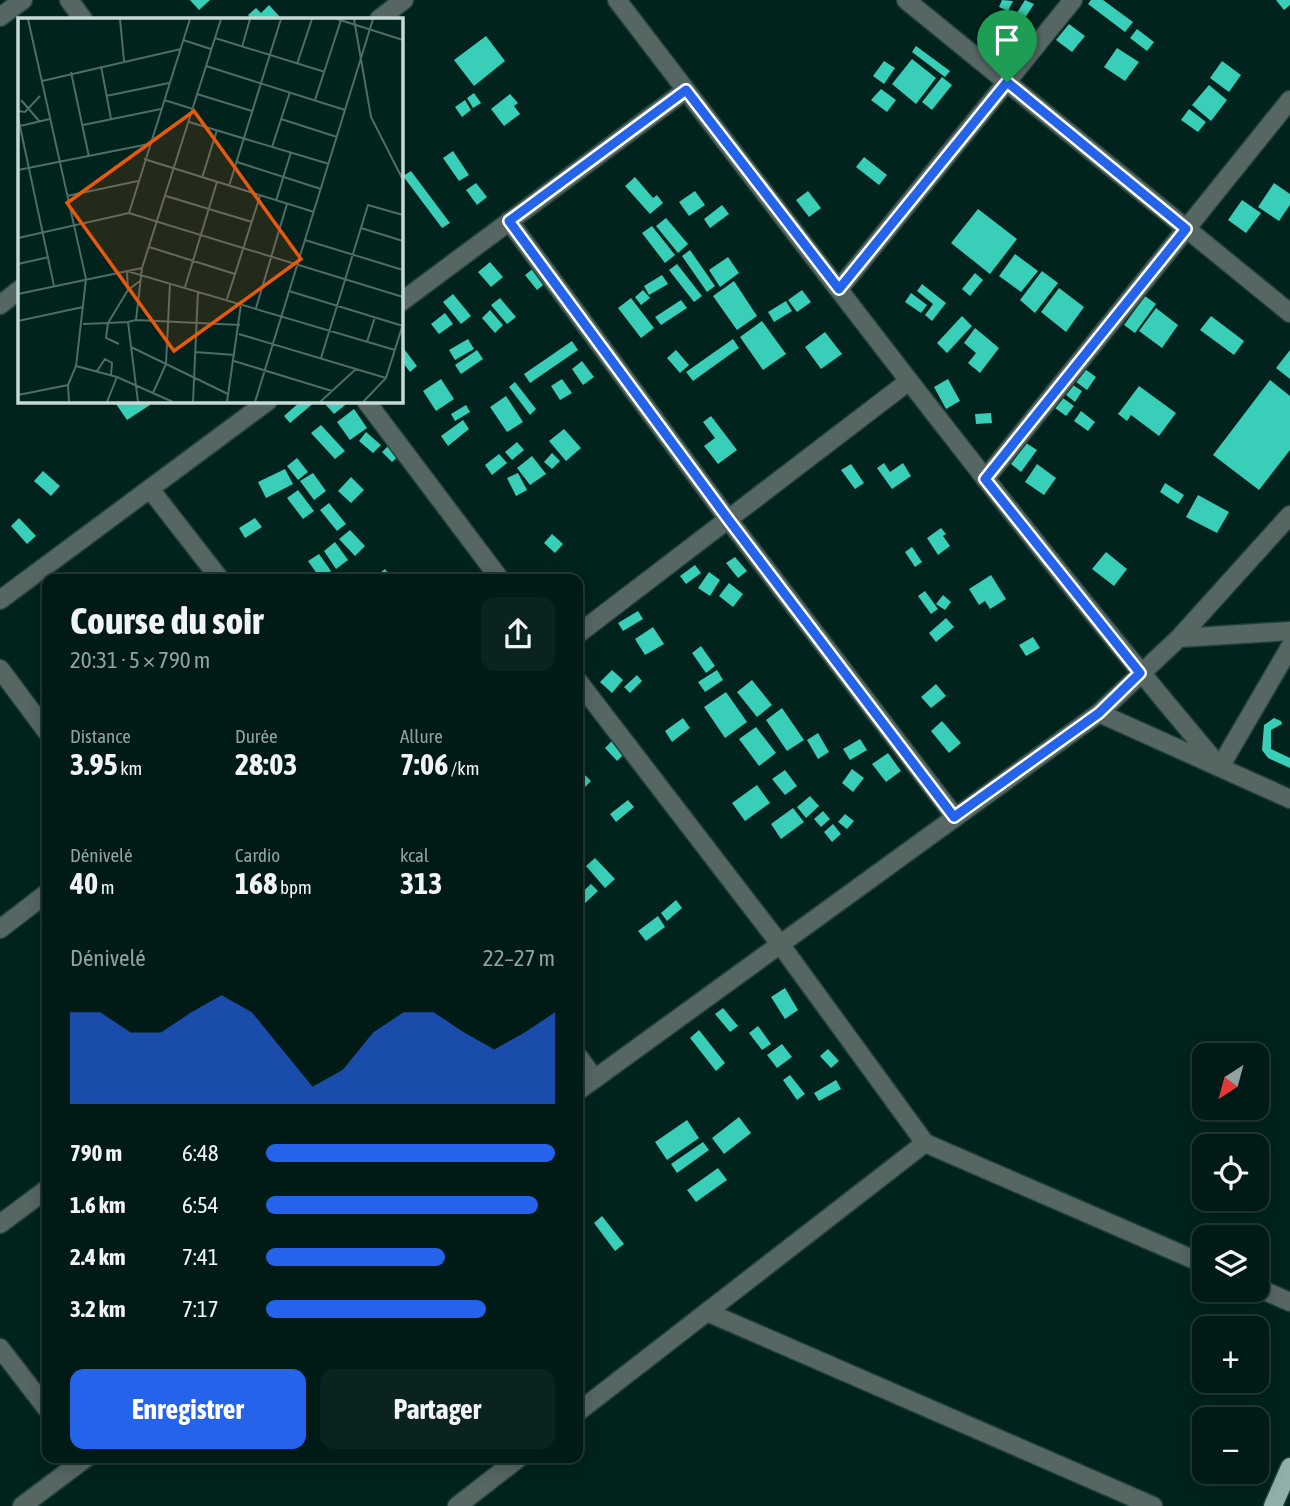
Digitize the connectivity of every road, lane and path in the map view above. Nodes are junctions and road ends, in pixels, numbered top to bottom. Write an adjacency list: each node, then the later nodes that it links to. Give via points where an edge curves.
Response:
1 (23, 0): 7 (street)
2 (69, 0): 8 (street)
3 (404, 0): 9 (street)
4 (617, 0): 11 (street)
5 (906, 0): 10 (street)
6 (1073, 0): 10 (street)
7 (0, 17)
8 (82, 18)
9 (380, 18)
10 (1007, 82): 14 (street); 15 (street)
11 (686, 90): 13 (street); 15 (street)
12 (1290, 100): 14 (street)
13 (509, 221): 17 (street); 26 (street)
14 (1186, 229): 19 (street); 23 (street)
15 (839, 289): 20 (street)
16 (18, 291): 18 (street)
17 (402, 301)
18 (0, 305)
19 (1290, 313)
20 (909, 381): 23 (street); 26 (street)
21 (267, 402): 24 (street)
22 (367, 402): 28 (street)
23 (985, 479): 35 (street)
24 (150, 489): 27 (street); 29 (street)
25 (1290, 515): 32 (street)
26 (728, 519): 30 (street); 41 (street)
27 (216, 574)
28 (496, 574)
29 (0, 600)
30 (583, 630)
31 (1290, 631): 32 (street)
32 (1179, 638): 35 (street)
33 (1290, 647): 39 (street)
34 (0, 669): 38 (street)
35 (1140, 673): 37 (street); 39 (street)
36 (583, 688): 44 (street)
37 (1099, 713): 39 (street); 41 (street)
38 (42, 725)
39 (1220, 767): 40 (street)
40 (1290, 799)
41 (954, 817): 44 (street)
42 (42, 897): 43 (street)
43 (0, 929)
44 (780, 944): 46 (street); 48 (street)
45 (583, 1063): 46 (street)
46 (594, 1078): 47 (street)
47 (583, 1087)
48 (925, 1143): 51 (street); 54 (street)
49 (42, 1193): 50 (street)
50 (0, 1224)
51 (1192, 1259)
52 (1269, 1293): 53 (street)
53 (1290, 1302)
54 (707, 1312): 57 (street); 63 (street)
55 (0, 1348): 56 (street)
56 (42, 1403)
57 (583, 1408)
58 (79, 1463): 62 (street)
59 (513, 1463): 61 (street)
60 (1290, 1467): 64 (main road)
61 (460, 1505)
62 (22, 1506)
63 (1153, 1506)
64 (1273, 1506)

